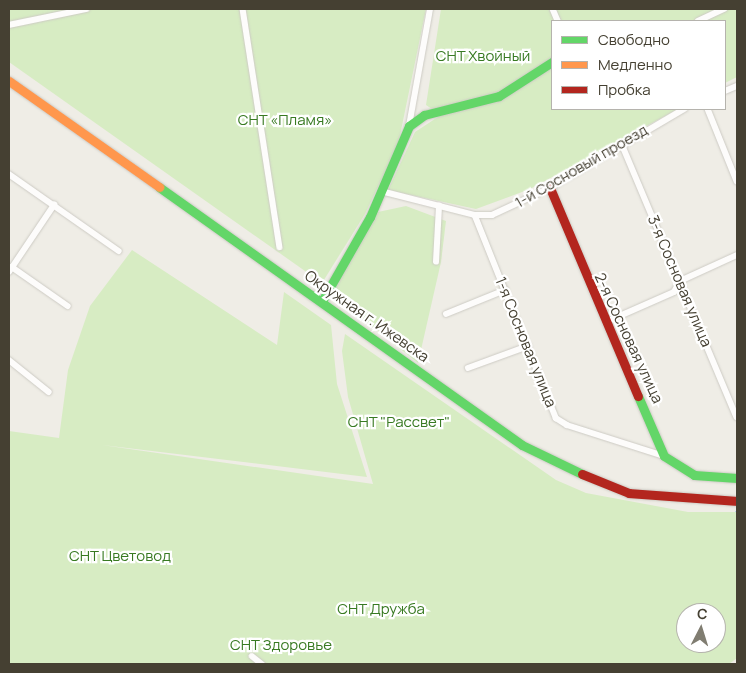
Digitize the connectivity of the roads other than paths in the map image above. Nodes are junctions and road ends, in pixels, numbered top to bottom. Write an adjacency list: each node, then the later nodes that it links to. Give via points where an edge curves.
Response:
1 (86, 9): 6 (street)
2 (243, 9): 20 (street)
3 (430, 9): 11 (street)
4 (724, 9): 5 (street)
5 (700, 20)
6 (9, 25)
7 (551, 63): 11 (main road, via 499,96 424,115)
8 (9, 81): 27 (main road, Окружная г. Ижевска)
9 (682, 110): 12 (street, 1-й Сосновый проезд)
10 (708, 110): 14 (street)
11 (409, 126): 16 (main road)
12 (622, 144): 15 (street, 1-й Сосновый проезд); 25 (street, 3-я Сосновая улица)
13 (9, 174): 17 (street)
14 (737, 181)
15 (550, 188): 19 (street, 1-й Сосновый проезд, via 499,212); 30 (main road, 2-я Сосновая улица)
16 (381, 191): 18 (street); 27 (main road)
17 (54, 205): 21 (street); 24 (street)
18 (439, 206): 19 (street); 23 (street)
19 (475, 215): 26 (street, 1-я Сосновая улица)
20 (280, 247)
21 (119, 251)
22 (737, 255): 25 (street)
23 (436, 262)
24 (10, 270): 28 (street)
25 (680, 281): 30 (street, via 674,292); 35 (street, 3-я Сосновая улица)
26 (505, 290): 29 (street); 31 (street, 1-я Сосновая улица)
27 (322, 300): 38 (main road, Окружная г. Ижевска, via 522,444 560,466 629,493)
28 (68, 306)
29 (446, 314)
30 (606, 322): 36 (main road, 2-я Сосновая улица, via 645,402)
31 (528, 346): 33 (street); 36 (street, 1-я Сосновая улица, via 553,412 561,422)
32 (9, 360): 34 (street)
33 (468, 368)
34 (49, 392)
35 (737, 417)
36 (664, 456): 37 (main road, via 686,471 706,478)
37 (737, 478)
38 (737, 501)
39 (252, 656): 40 (street)
40 (262, 664)

